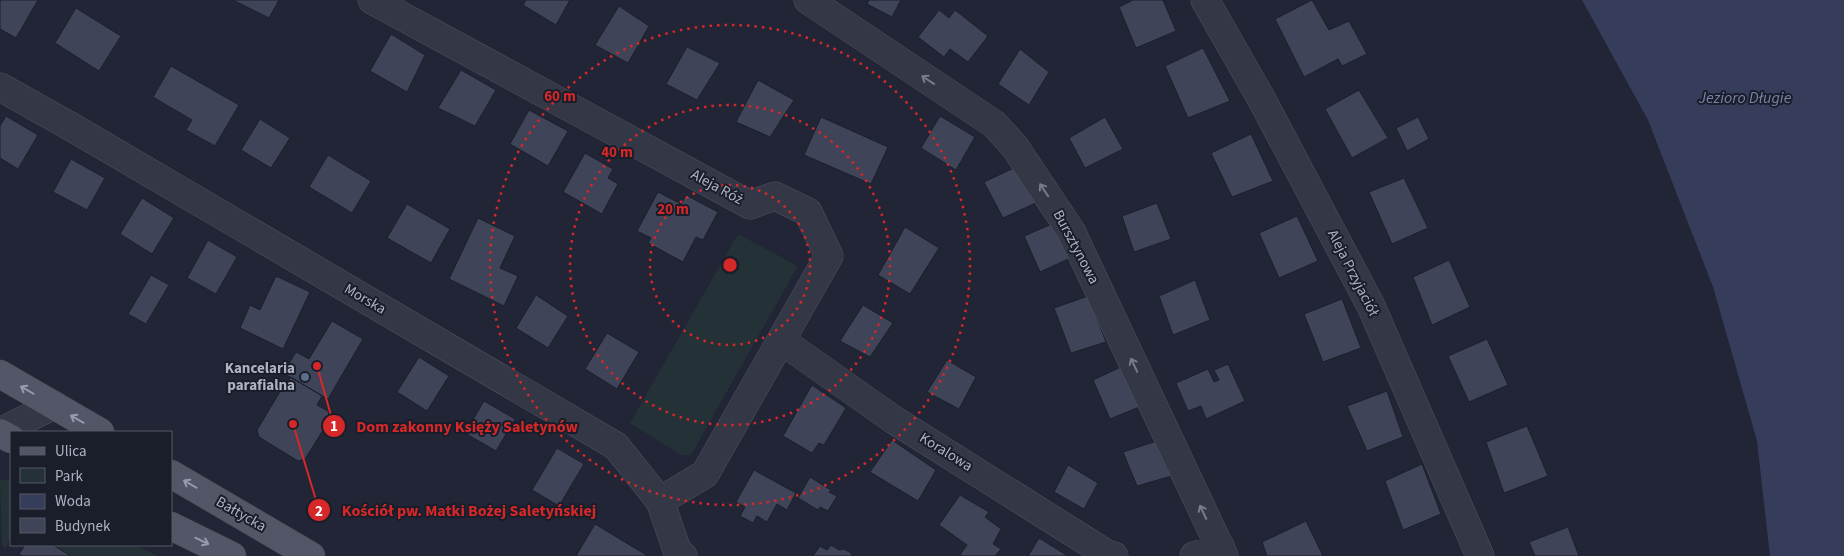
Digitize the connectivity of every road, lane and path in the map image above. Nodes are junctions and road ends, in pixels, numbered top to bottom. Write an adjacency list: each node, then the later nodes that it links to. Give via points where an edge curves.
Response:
1 (372, 0): 5 (street, Aleja Róż, via 750,205 775,196 808,212 829,256)
2 (808, 0): 13 (street, Bursztynowa, one-way to 2, via 1071,231 1015,147 994,124)
3 (1205, 0): 19 (street, Aleja Przyjaciół, via 1371,306)
4 (0, 87): 11 (street, Morska, via 616,446)
5 (782, 342): 11 (street, Aleja Róż, via 705,474); 17 (street, Koralowa, via 902,425)
6 (0, 374): 7 (main road, one-way to 6)
7 (54, 405): 8 (main road, one-way to 7); 9 (street)
8 (98, 431)
9 (0, 432)
10 (172, 475): 15 (main road, Bałtycka, one-way to 10)
11 (660, 501): 16 (street, Morska, via 678,553)
12 (172, 526): 14 (main road, one-way to 14)
13 (1222, 552): 18 (street)
14 (232, 556)
15 (311, 556)
16 (683, 556)
17 (1114, 556)
18 (1194, 556)
19 (1480, 556)

